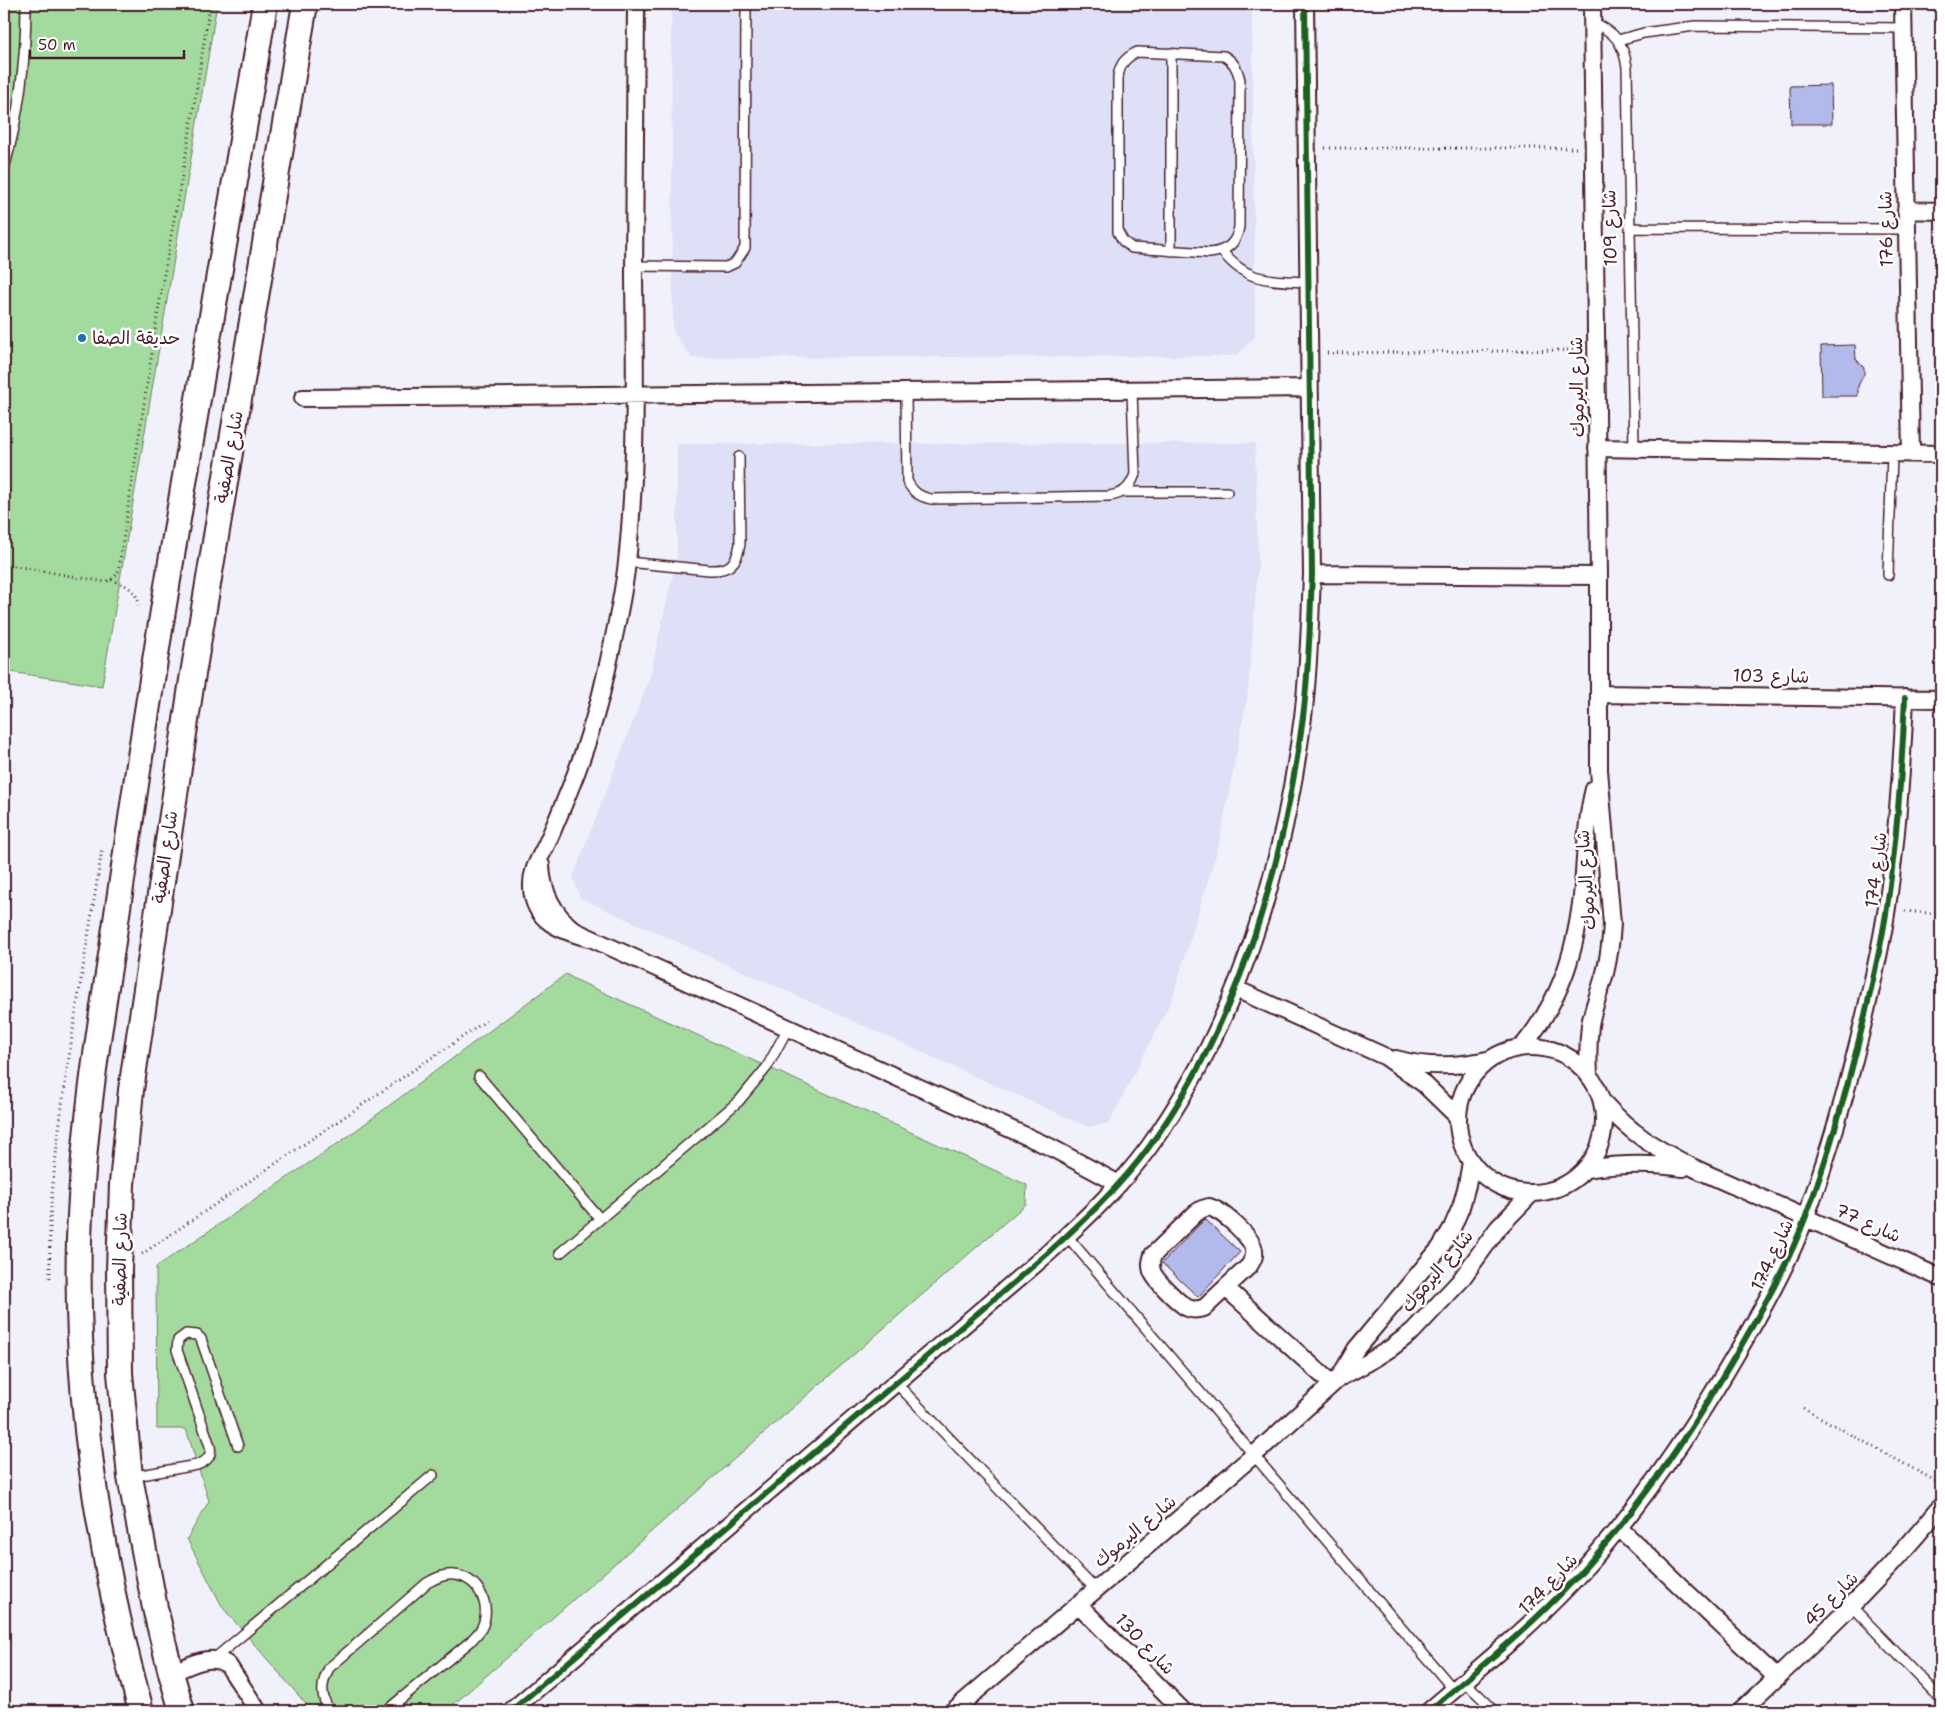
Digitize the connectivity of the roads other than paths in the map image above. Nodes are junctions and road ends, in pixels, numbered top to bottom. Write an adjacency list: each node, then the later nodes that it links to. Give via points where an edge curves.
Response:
1 (26, 4): 13 (lane, via 20,88)
2 (265, 4): 64 (main road, via 153,668 100,1021 81,1194 79,1312)
3 (305, 4): 63 (main road, شارع الصفية, via 212,551 131,1090 122,1184)
4 (636, 4): 20 (street)
5 (746, 4): 20 (lane, via 745,248 734,263 726,267)
6 (1305, 4): 21 (street)
7 (1592, 4): 9 (street, شارع اليرموك)
8 (1903, 4): 10 (street, شارع 176)
9 (1592, 22): 11 (lane, via 1607,29); 27 (street, شارع اليرموك)
10 (1904, 28): 11 (lane, via 1695,26); 14 (street, شارع 176)
11 (1618, 40): 16 (lane, شارع 109, via 1625,53 1627,67)
12 (1171, 53): 18 (lane); 18 (lane, via 1136,52 1120,66 1117,221 1123,241 1132,248); 19 (lane, via 1224,56 1238,70 1239,227 1231,246)
13 (4, 169)
14 (1906, 210): 15 (street); 17 (street, شارع 176)
15 (1941, 211)
16 (1630, 228): 17 (lane); 28 (lane, شارع 109)
17 (1906, 229): 30 (street, شارع 176)
18 (1171, 251): 19 (lane)
19 (1222, 251): 21 (lane, via 1234,266 1250,276 1262,280)
20 (634, 266): 25 (street)
21 (1308, 282): 22 (street)
22 (1309, 388): 23 (street); 36 (street)
23 (1132, 390): 24 (street); 33 (lane, via 1135,474 1132,484)
24 (906, 393): 25 (street); 33 (lane, via 907,481 920,497 1109,496)
25 (635, 394): 26 (street); 35 (street)
26 (303, 398)
27 (1597, 448): 28 (street); 38 (street, شارع اليرموك)
28 (1634, 449): 29 (street)
29 (1892, 454): 30 (street); 37 (lane)
30 (1911, 454): 31 (street)
31 (1941, 454)
32 (739, 457): 35 (lane, via 740,544 738,556 731,565 721,570 709,570)
33 (1124, 492): 34 (lane)
34 (1227, 492)
35 (627, 562): 44 (street, via 606,677 570,790 534,869 534,901 540,912 559,929 589,938)
36 (1312, 574): 38 (street); 43 (street, via 1303,716 1293,786 1278,855)
37 (1888, 575)
38 (1599, 576): 39 (street, شارع اليرموك)
39 (1599, 694): 40 (street, شارع 103); 42 (street, شارع اليرموك)
40 (1905, 698): 41 (street, شارع 103); 57 (street, شارع 174, via 1902,769 1887,909 1853,1066)
41 (1941, 699)
42 (1599, 770): 45 (street, شارع اليرموك, via 1587,827 1582,896 1565,974 1554,1001); 48 (street, شارع اليرموك, via 1612,924 1605,973 1590,1024)
43 (1236, 990): 46 (street); 55 (street, via 1198,1072 1148,1148)
44 (788, 1028): 55 (street, via 1050,1147); 58 (lane, via 767,1067 739,1101)
45 (1522, 1047): 47 (street); 48 (street, via 1552,1050 1572,1060)
46 (1386, 1057): 47 (street, via 1438,1066); 51 (street, via 1424,1084)
47 (1490, 1059): 51 (street, via 1467,1084 1460,1100)
48 (1589, 1075): 50 (street)
49 (479, 1076): 58 (lane)
50 (1602, 1101): 53 (street, via 1602,1137); 54 (street, شارع 77, via 1643,1140)
51 (1458, 1117): 52 (street, via 1463,1148)
52 (1471, 1162): 56 (street, via 1497,1185); 65 (street, شارع اليرموك, via 1463,1200 1440,1248 1356,1349)
53 (1586, 1169): 54 (street, شارع 77, via 1620,1164); 56 (street, via 1570,1182)
54 (1696, 1169): 57 (street, شارع 77)
55 (1119, 1184): 59 (street)
56 (1531, 1194): 65 (street, شارع اليرموك, via 1503,1222 1460,1281 1413,1331)
57 (1806, 1218): 61 (street, شارع 77); 72 (street, شارع 174, via 1764,1306 1719,1384 1672,1458)
58 (600, 1219): 60 (lane)
59 (1067, 1236): 66 (street); 68 (lane)
60 (560, 1253)
61 (1941, 1278)
62 (1226, 1288): 62 (street, via 1204,1308 1196,1310 1188,1308 1159,1282 1151,1270 1153,1255 1202,1209 1216,1209 1253,1244 1253,1259); 65 (street)
63 (120, 1373): 64 (main road, via 95,1368); 70 (main road, شارع الصفية)
64 (82, 1378): 81 (main road, via 93,1484 106,1566)
65 (1335, 1381): 68 (street, شارع اليرموك)
66 (896, 1383): 73 (lane); 86 (street)
67 (238, 1446): 70 (lane, via 200,1339 197,1335 186,1334 178,1340 177,1350 210,1446 210,1457 197,1464)
68 (1254, 1456): 73 (street, شارع اليرموك); 79 (lane)
69 (433, 1475): 76 (lane)
70 (130, 1477): 77 (main road, شارع الصفية, via 141,1543)
71 (1941, 1506): 75 (street, شارع 45)
72 (1619, 1528): 78 (street); 79 (street, شارع 174, via 1571,1584 1525,1629)
73 (1096, 1590): 74 (street, شارع اليرموك)
74 (1079, 1605): 87 (street, شارع اليرموك); 88 (street, شارع 130)
75 (1852, 1607): 78 (street, شارع 45); 80 (lane)
76 (216, 1658): 77 (street); 83 (street, via 228,1665)
77 (171, 1673): 82 (main road, شارع الصفية)
78 (1777, 1678): 91 (street, شارع 45)
79 (1459, 1685): 89 (street, شارع 174); 90 (lane)
80 (1941, 1700)
81 (141, 1711)
82 (182, 1711)
83 (258, 1711)
84 (330, 1711): 85 (lane, via 322,1691 323,1679 329,1668 427,1583 440,1576 454,1575 468,1580 479,1589 485,1602 486,1617 481,1630)
85 (386, 1711)
86 (511, 1711)
87 (953, 1711)
88 (1183, 1711)
89 (1430, 1711)
90 (1494, 1711)
91 (1740, 1711)

